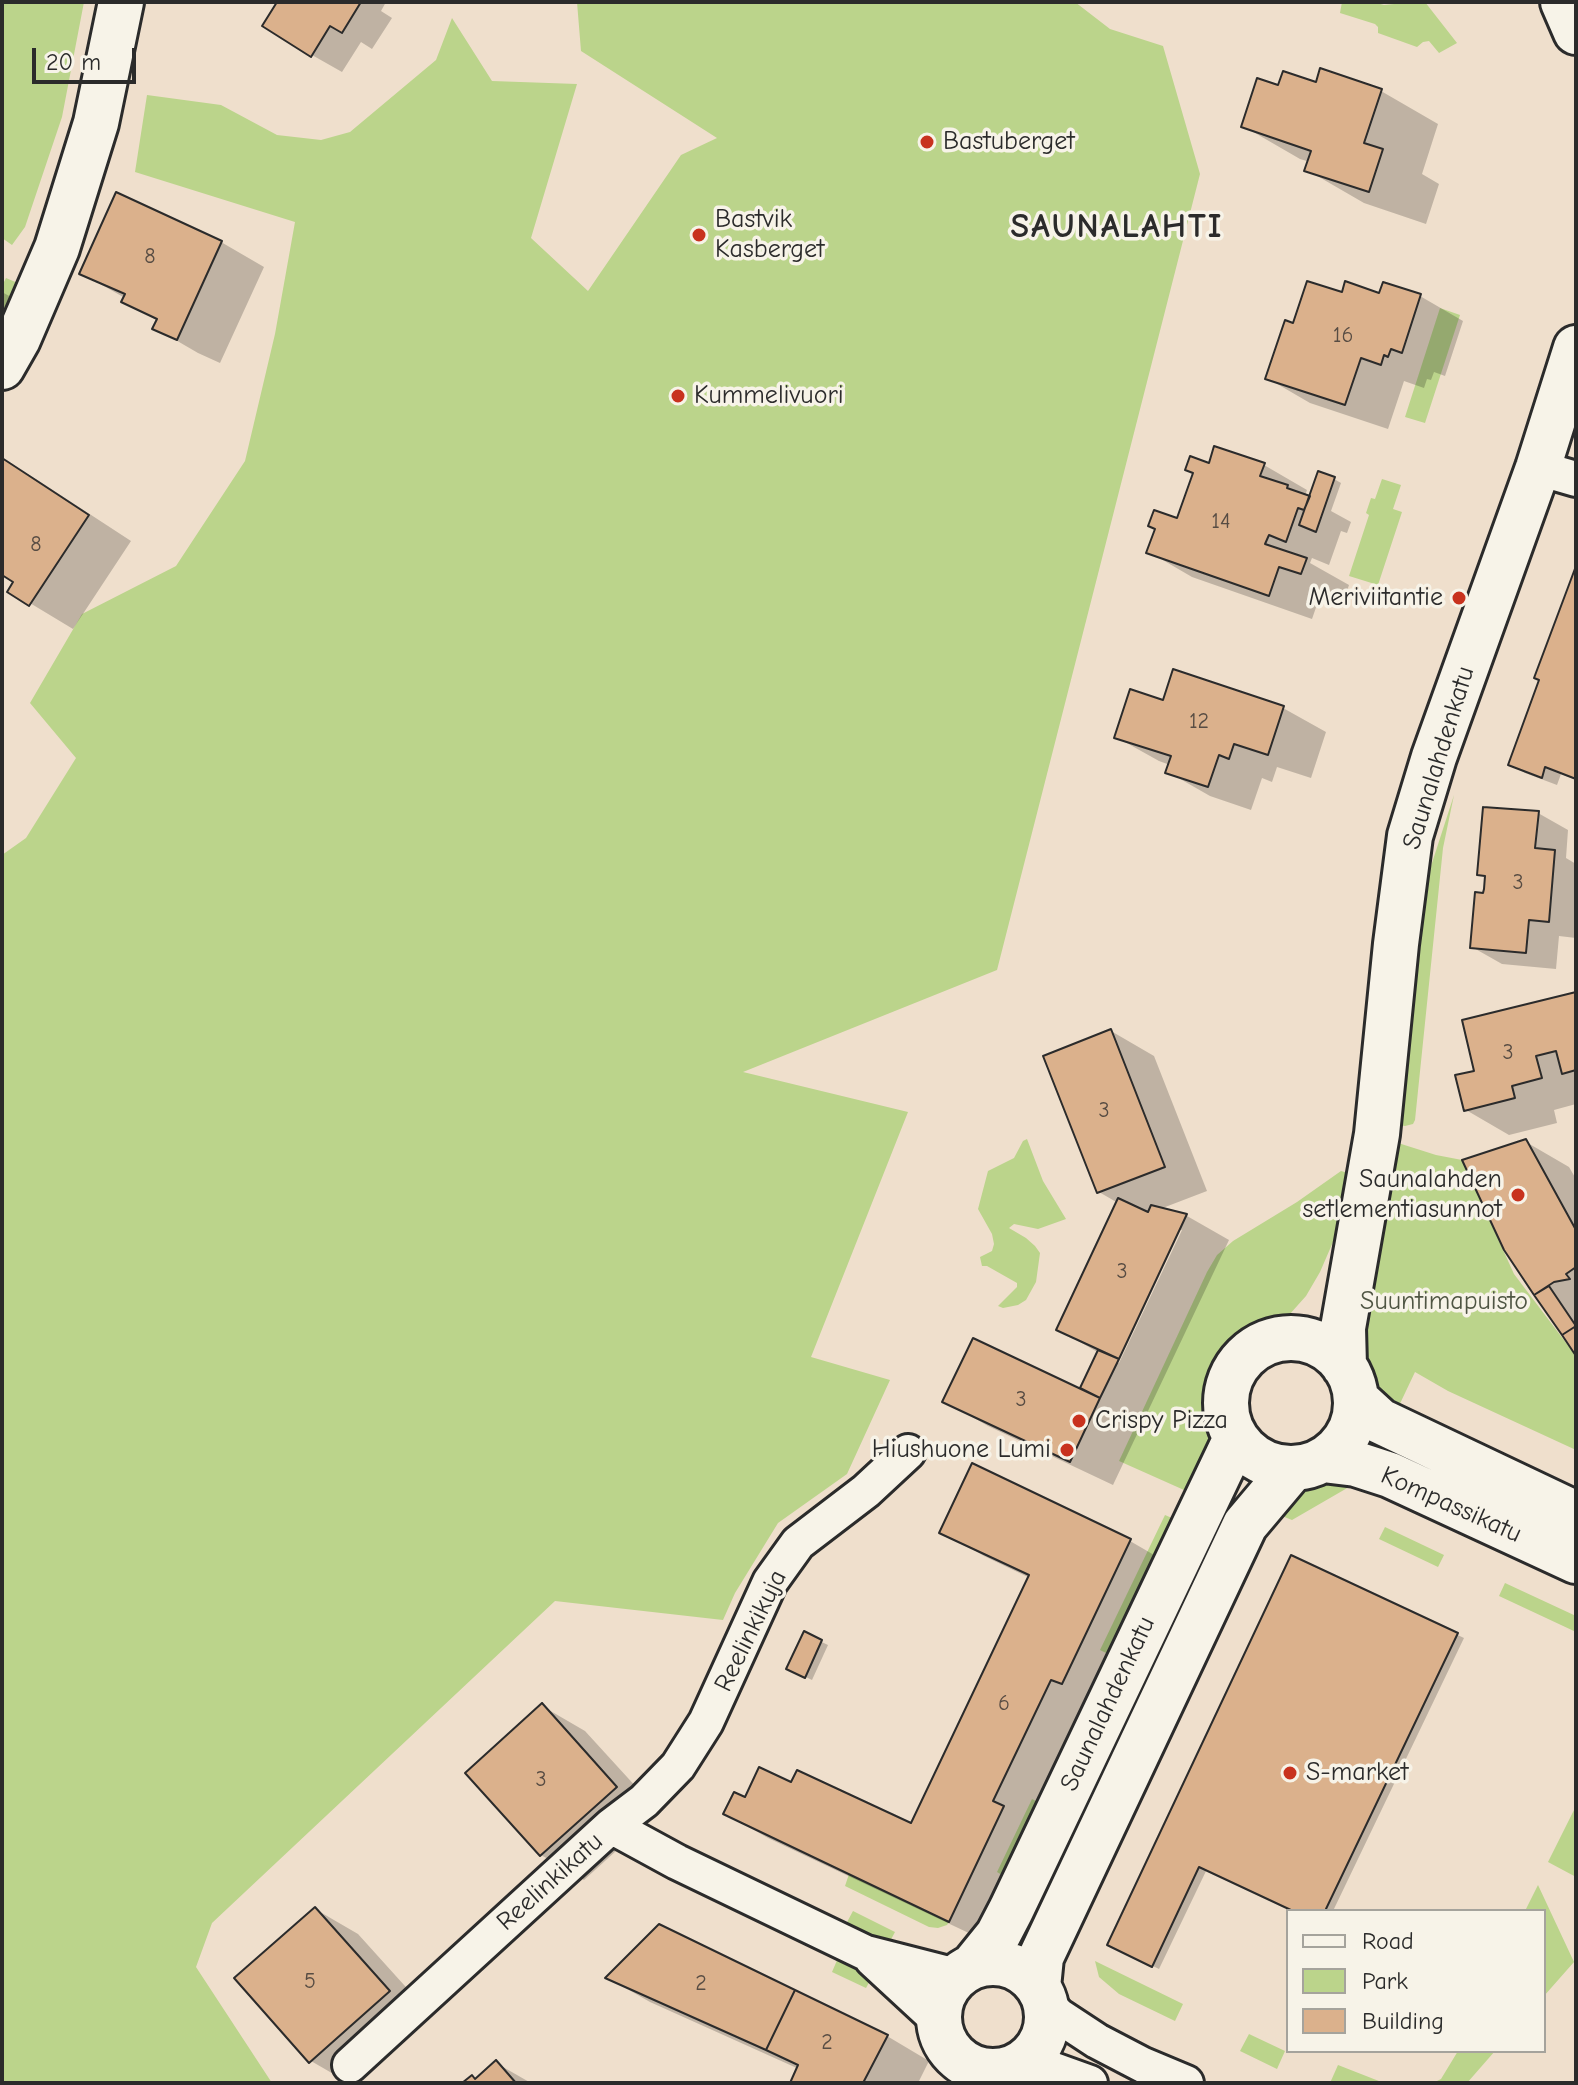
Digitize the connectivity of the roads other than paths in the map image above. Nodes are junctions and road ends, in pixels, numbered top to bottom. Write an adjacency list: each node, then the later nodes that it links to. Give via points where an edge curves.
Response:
1 (121, 2): 5 (street, via 96,123 57,248)
2 (1563, 2): 3 (street)
3 (1576, 32)
4 (1576, 348): 6 (street, Saunalahdenkatu)
5 (2, 367)
6 (1557, 473): 7 (street, Saunalahdenkatu, via 1434,757 1410,836 1377,1134)
7 (1359, 1229): 8 (street, Saunalahdenkatu, via 1320,1299); 9 (street, Saunalahdenkatu, via 1343,1328)
8 (1282, 1339): 9 (street, via 1324,1347); 10 (street, via 1253,1351 1232,1376 1226,1407)
9 (1350, 1383): 12 (street, via 1355,1414 1351,1428 1335,1451); 13 (street, Kompassikatu, via 1380,1421)
10 (1236, 1438): 12 (street, via 1254,1457 1280,1467); 17 (street, Saunalahdenkatu, via 1011,1910 998,1935)
11 (908, 1452): 15 (street, Reelinkikuja, via 798,1543 770,1582 706,1722 678,1766)
12 (1308, 1464): 14 (street, Kompassikatu, via 1356,1464 1390,1475); 18 (street, Saunalahdenkatu, via 1245,1525 1041,1957)
13 (1576, 1514)
14 (1576, 1561)
15 (611, 1826): 16 (street, Reelinkikatu); 20 (street, Reelinkikatu)
16 (866, 1953): 17 (street, Reelinkikatu); 19 (street, Reelinkikatu)
17 (965, 1971): 18 (street, via 992,1962 1009,1965 1026,1973); 19 (street, via 946,1989 940,2004)
18 (1042, 1995): 21 (street, via 1047,2024 1040,2043); 24 (street, via 1059,2016 1097,2041)
19 (942, 2031): 21 (street, via 964,2063); 22 (street)
20 (350, 2065)
21 (1009, 2071): 23 (street)
22 (930, 2083)
23 (1090, 2083)
24 (1186, 2083)

